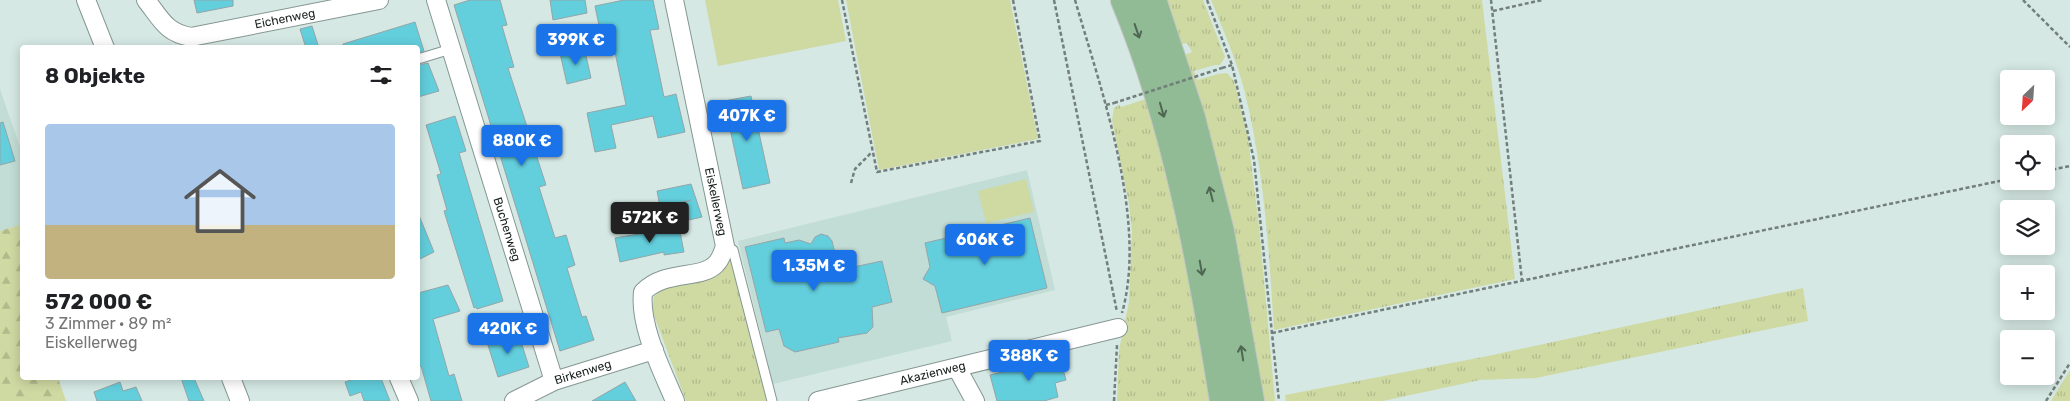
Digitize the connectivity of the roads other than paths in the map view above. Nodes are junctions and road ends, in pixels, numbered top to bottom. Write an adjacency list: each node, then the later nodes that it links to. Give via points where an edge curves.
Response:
1 (86, 0): 9 (street)
2 (146, 0): 8 (street, via 171,30)
3 (379, 0): 8 (street, Eichenweg)
4 (436, 0): 10 (street, Buchenweg)
5 (674, 0): 12 (street, Eiskellerweg)
6 (1125, 0): 27 (highway, one-way to 27, via 1179,169 1196,243)
7 (1152, 0): 28 (highway, one-way to 7, via 1218,223 1191,118)
8 (193, 42)
9 (103, 45)
10 (451, 49): 11 (lane); 18 (street, Buchenweg)
11 (420, 58)
12 (725, 246): 14 (street, Eiskellerweg, via 716,264 708,270 661,279 643,292 642,305); 24 (lane, via 733,250)
13 (1118, 321): 15 (street, Akazienweg)
14 (654, 350): 18 (street, Birkenweg); 23 (street)
15 (957, 368): 19 (street, Akazienweg); 26 (street)
16 (232, 380): 20 (street)
17 (400, 380): 21 (street)
18 (554, 381): 22 (street, Birkenweg)
19 (864, 395): 25 (street, Akazienweg)
20 (240, 401)
21 (409, 401)
22 (514, 401)
23 (675, 401)
24 (772, 401)
25 (818, 401)
26 (975, 401)
27 (1224, 401)
28 (1250, 401)

